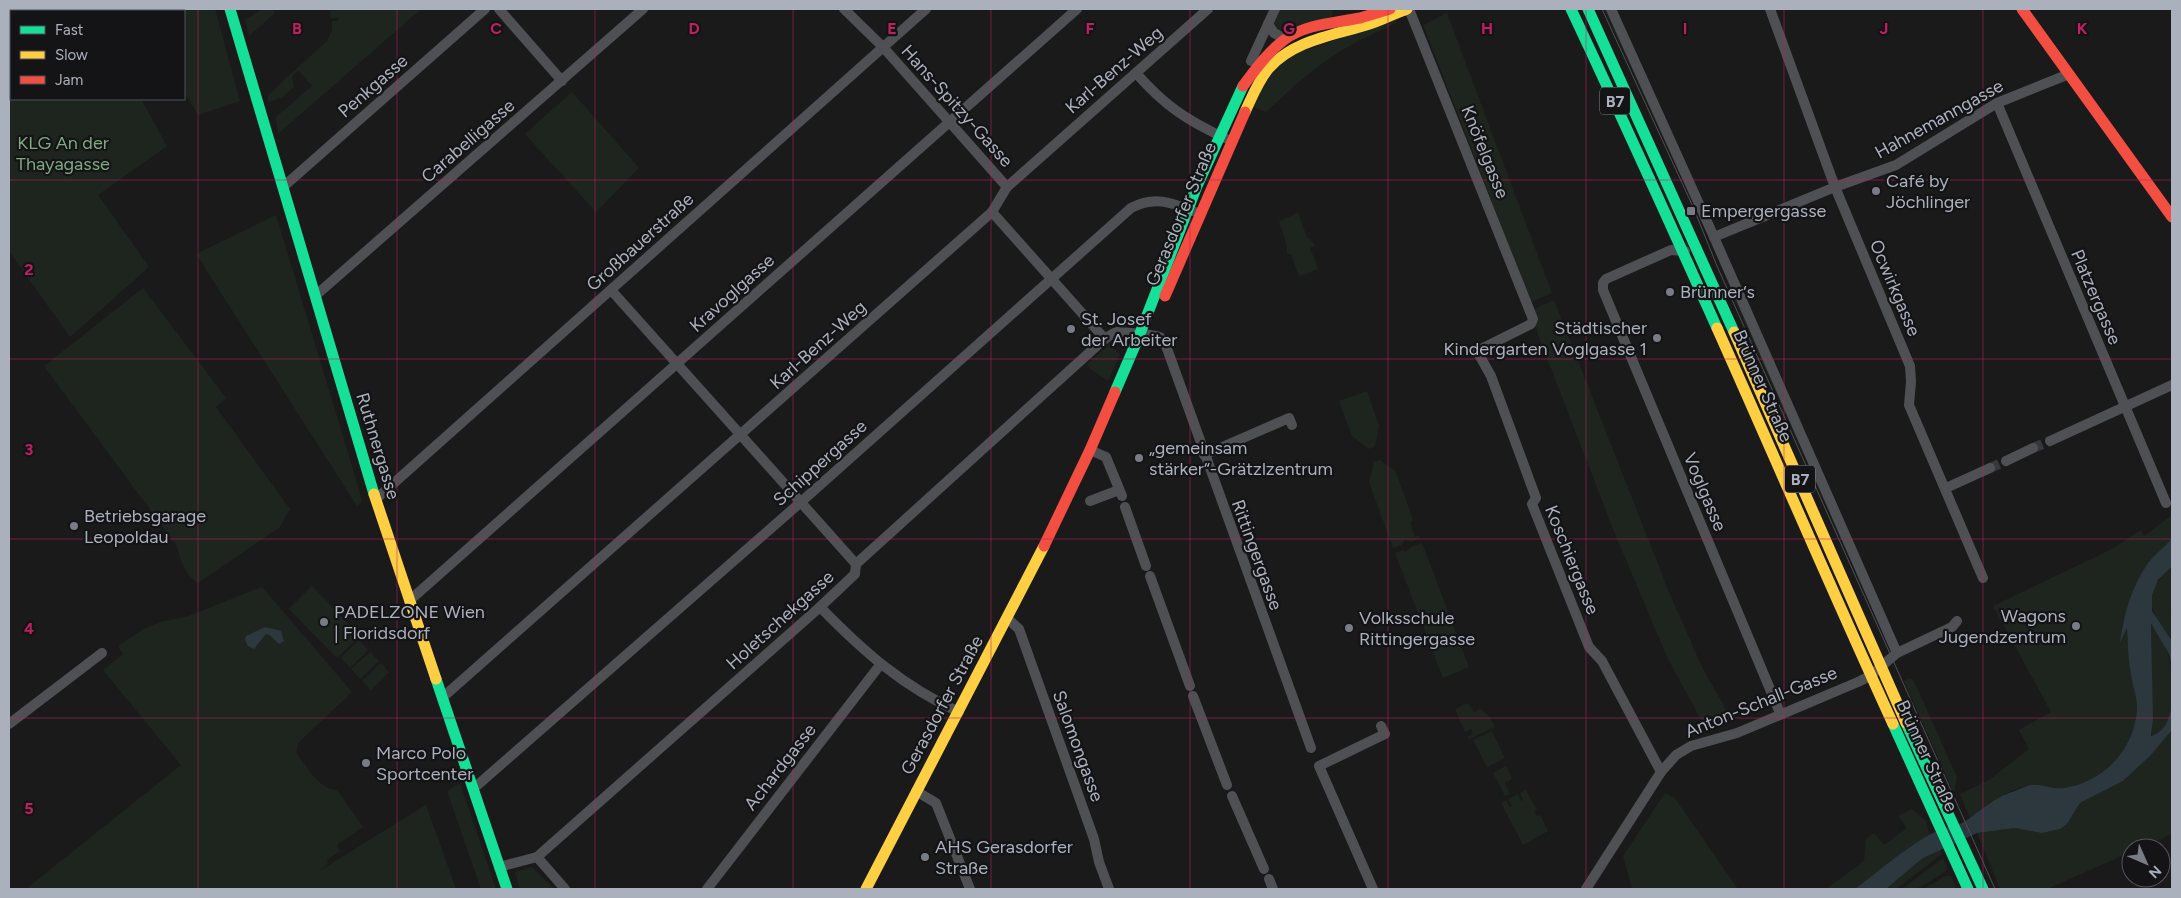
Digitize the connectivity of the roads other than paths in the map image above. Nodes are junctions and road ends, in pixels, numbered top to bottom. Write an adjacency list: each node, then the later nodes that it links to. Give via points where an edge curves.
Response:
1 (230, 9): 30 (main road, Ruthnergasse)
2 (485, 9): 30 (street, Penkgasse)
3 (499, 9): 25 (street)
4 (643, 9): 25 (street, Carabelligasse)
5 (844, 9): 20 (street, Hans-Spitzy-Gasse)
6 (926, 9): 20 (street, Großbauerstraße)
7 (1077, 9): 27 (street, Kravoglgasse)
8 (1208, 9): 23 (street, Karl-Benz-Weg)
9 (1274, 9): 18 (street)
10 (1390, 9): 17 (main road, Gerasdorfer Straße, via 1359,18)
11 (1408, 9): 21 (main road, Gerasdorfer Straße, via 1311,40); 45 (street, Knöfelgasse, via 1533,318 1531,324)
12 (1571, 9): 38 (main road, Brünner Straße / B7, via 1643,161)
13 (1588, 9): 39 (main road, Brünner Straße / B7)
14 (1611, 9): 37 (street, Brünner Straße)
15 (1770, 9): 32 (street, Ocwirkgasse)
16 (2022, 9): 24 (main road)
17 (1342, 14): 19 (main road, Gerasdorfer Straße); 21 (main road, via 1338,28 1309,37)
18 (1268, 24): 19 (street); 22 (street)
19 (1284, 39): 28 (main road, Gerasdorfer Straße, via 1263,59 1242,88)
20 (883, 47): 27 (street, Hans-Spitzy-Gasse); 41 (street, Großbauerstraße)
21 (1290, 50): 29 (main road, Gerasdorfer Straße, via 1269,68 1256,87)
22 (1251, 62)
23 (1136, 73): 28 (street, via 1153,93 1178,113); 31 (street, Karl-Benz-Weg)
24 (2069, 74): 26 (street, Hahnemanngasse); 36 (main road)
25 (562, 81): 42 (street, Carabelligasse)
26 (1997, 103): 32 (street, Hahnemanngasse, via 1896,165); 48 (street, Platzergasse)
27 (950, 122): 31 (street, Hans-Spitzy-Gasse); 46 (street, Kravoglgasse)
28 (1220, 135): 29 (street); 33 (main road, Gerasdorfer Straße)
29 (1232, 140): 35 (main road, Gerasdorfer Straße)
30 (283, 187): 42 (main road, Ruthnergasse)
31 (1007, 187): 34 (street, Karl-Benz-Weg)
32 (1835, 187): 37 (street, Hahnemanngasse); 57 (street, Ocwirkgasse, via 1910,366 1909,405)
33 (1189, 210): 35 (street, Schippergasse); 40 (street, Schippergasse, via 1162,200 1135,205); 43 (main road, Gerasdorfer Straße)
34 (992, 212): 40 (street); 50 (street, Karl-Benz-Weg)
35 (1200, 214): 43 (main road, Gerasdorfer Straße)
36 (2172, 217)
37 (1714, 237): 70 (street, Brünner Straße)
38 (1680, 250): 39 (street); 73 (main road, Brünner Straße / B7); 76 (street, Voglgasse, via 1671,250 1606,279 1603,290)
39 (1703, 264): 72 (main road, Brünner Straße / B7)
40 (1051, 278): 44 (street); 60 (street, Schippergasse)
41 (611, 290): 46 (street); 58 (street, Großbauerstraße)
42 (315, 296): 58 (main road, Ruthnergasse)
43 (1144, 335): 44 (street, Holetschekgasse, via 1122,332); 53 (main road, Gerasdorfer Straße); 54 (street, Rittingergasse, via 1160,337 1165,343)
44 (1105, 339): 63 (street, Holetschekgasse)
45 (1477, 351): 80 (street, Koschiergasse, via 1491,376 1536,498 1532,504 1589,647 1602,661)
46 (677, 364): 50 (street); 65 (street, Kravoglgasse)
47 (2172, 385): 48 (street)
48 (2124, 407): 51 (street); 61 (street, Platzergasse)
49 (1292, 425): 54 (street, via 1289,418)
50 (741, 435): 60 (street); 74 (street, Karl-Benz-Weg)
51 (2050, 441)
52 (2033, 448): 55 (street)
53 (1094, 451): 59 (street, via 1106,458 1120,493); 67 (main road, Gerasdorfer Straße)
54 (1204, 455): 79 (street, Rittingergasse)
55 (2006, 461)
56 (1990, 468): 57 (street)
57 (1946, 488): 64 (street, Ocwirkgasse)
58 (376, 499): 65 (main road, Ruthnergasse)
59 (1090, 500)
60 (801, 502): 63 (street); 82 (street, Schippergasse)
61 (2166, 503)
62 (1125, 507): 81 (street)
63 (856, 564): 66 (street, Holetschekgasse, via 855,574)
64 (1983, 578)
65 (409, 601): 74 (main road, Ruthnergasse)
66 (820, 607): 71 (street); 85 (street, Holetschekgasse)
67 (1007, 618): 75 (main road, Gerasdorfer Straße); 93 (street, Salomongasse, via 1019,629)
68 (1957, 621): 70 (street, via 1952,627)
69 (102, 653): 77 (street)
70 (1897, 653): 72 (street)
71 (880, 665): 75 (street); 90 (street, Achardgasse)
72 (1881, 666): 73 (street, Anton-Schall-Gasse); 97 (main road, Brünner Straße / B7)
73 (1870, 676): 76 (street, Anton-Schall-Gasse); 96 (main road, Brünner Straße / B7)
74 (442, 698): 82 (main road, Ruthnergasse)
75 (959, 712): 83 (main road, Gerasdorfer Straße)
76 (1780, 713): 80 (street, Anton-Schall-Gasse, via 1737,733 1691,746 1676,755)
77 (9, 724)
78 (1381, 726): 94 (street, via 1385,734 1318,766)
79 (1310, 748)
80 (1661, 772): 95 (street, Anton-Schall-Gasse)
81 (1227, 785)
82 (473, 789): 86 (main road, Ruthnergasse)
83 (916, 791): 91 (main road, Gerasdorfer Straße); 92 (street, via 936,803)
84 (1232, 796): 87 (street)
85 (537, 857): 86 (street, Holetschekgasse); 89 (street)
86 (499, 867): 88 (main road, Ruthnergasse)
87 (1264, 868)
88 (507, 889)
89 (565, 889)
90 (706, 889)
91 (866, 889)
92 (970, 889)
93 (1110, 889)
94 (1373, 889)
95 (1586, 889)
96 (1968, 889)
97 (1983, 889)

